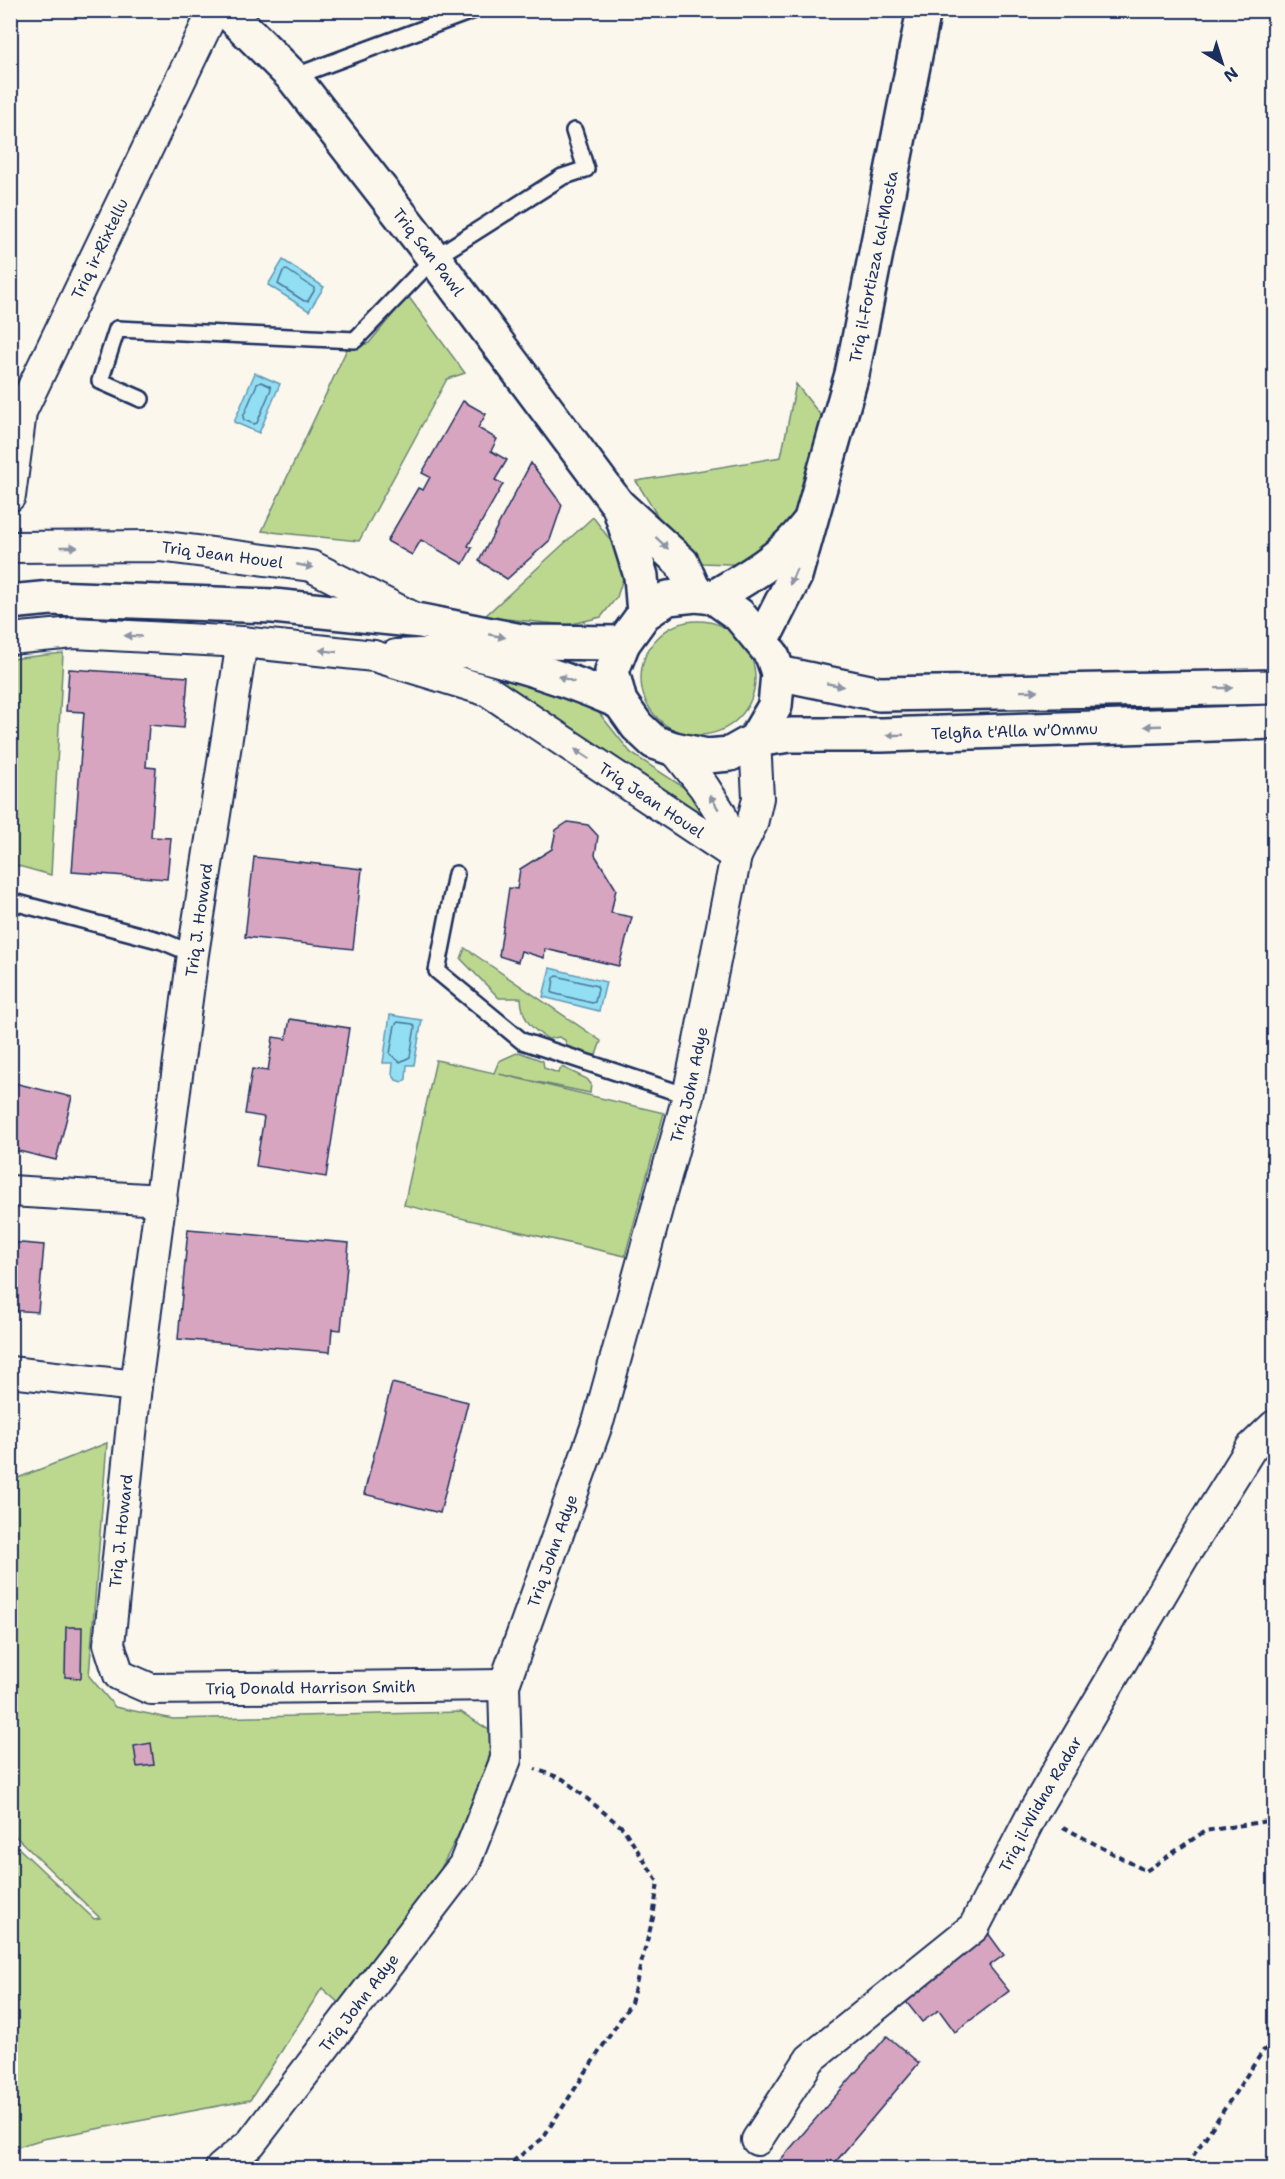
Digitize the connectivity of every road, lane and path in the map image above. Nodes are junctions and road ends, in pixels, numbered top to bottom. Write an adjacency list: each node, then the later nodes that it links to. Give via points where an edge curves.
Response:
1 (214, 10): 9 (street, Triq ir-Rixtellu, via 21,412)
2 (226, 10): 5 (main road, Triq San Pawl)
3 (474, 10): 5 (lane)
4 (924, 10): 11 (main road, Triq il-Fortizza tal-Mosta, via 852,374)
5 (293, 77): 7 (main road, Triq San Pawl)
6 (574, 131): 7 (lane, via 586,170 562,177)
7 (434, 258): 8 (lane, via 355,340 117,329 100,381); 10 (main road, Triq San Pawl)
8 (141, 399)
9 (10, 496)
10 (618, 505): 13 (main road, Triq San Pawl, one-way to 13, via 682,563); 16 (main road, Triq San Pawl, via 641,576)
11 (810, 521): 13 (main road, via 792,545 771,562 748,578); 19 (main road, Triq il-Fortizza tal-Mosta, one-way to 19, via 795,576)
12 (10, 548): 17 (street, Triq Jean Houel, one-way to 17, via 159,546 311,566)
13 (705, 596): 16 (main road, via 668,598); 19 (main road, via 739,615)
14 (10, 602): 15 (main road, Triq Jean Houel, via 51,598)
15 (273, 606): 17 (main road, Triq Jean Houel); 22 (main road, Triq Jean Houel)
16 (644, 614): 21 (main road)
17 (421, 621): 21 (main road, Triq Jean Houel, one-way to 21, via 526,642)
18 (10, 639): 20 (street, Triq Jean Houel, one-way to 18, via 74,633)
19 (762, 641): 24 (main road)
20 (242, 642): 23 (street, Triq Jean Houel, one-way to 20); 33 (street, Triq J. Howard)
21 (623, 643): 26 (main road, via 612,670)
22 (468, 652): 23 (street, Triq Jean Houel); 26 (main road, Triq Jean Houel, one-way to 22, via 534,668)
23 (374, 656): 30 (street, Triq Jean Houel, one-way to 23, via 488,691)
24 (778, 673): 25 (main road, one-way to 25, via 879,694); 28 (main road, via 775,706)
25 (1275, 687)
26 (620, 702): 29 (main road, via 654,742)
27 (1275, 722): 28 (main road, Telgħa t'Alla w'Ommu, one-way to 28, via 791,735)
28 (755, 740): 29 (main road, via 730,754 707,756); 30 (street, Triq John Adye, via 758,798 752,824)
29 (674, 749): 30 (street, one-way to 29, via 720,812)
30 (736, 856): 34 (street, Triq John Adye)
31 (456, 874): 34 (lane, via 436,972 522,1041)
32 (10, 901): 33 (lane, via 162,941)
33 (193, 954): 36 (street, Triq J. Howard)
34 (688, 1096): 41 (street, Triq John Adye, via 599,1419)
35 (10, 1191): 36 (street)
36 (162, 1200): 38 (street, Triq J. Howard)
37 (10, 1372): 38 (street)
38 (136, 1386): 40 (street, Triq J. Howard, via 109,1644)
39 (1275, 1426): 43 (street, Triq il-Widna Radar, via 1251,1448)
40 (119, 1675): 41 (street, Triq Donald Harrison Smith, via 151,1689)
41 (504, 1685): 42 (street, Triq John Adye)
42 (506, 1759): 48 (street, Triq John Adye, via 464,1865 251,2143); 49 (path, via 563,1779 623,1828 658,1882 653,1918 631,2002 542,2139)
43 (1034, 1811): 44 (path, via 1146,1871 1205,1831); 46 (street, Triq il-Widna Radar, via 974,1927 810,2059)
44 (1275, 1820)
45 (1275, 2044): 47 (path, via 1263,2051)
46 (758, 2140)
47 (1187, 2165)
48 (221, 2169)
49 (504, 2169)

